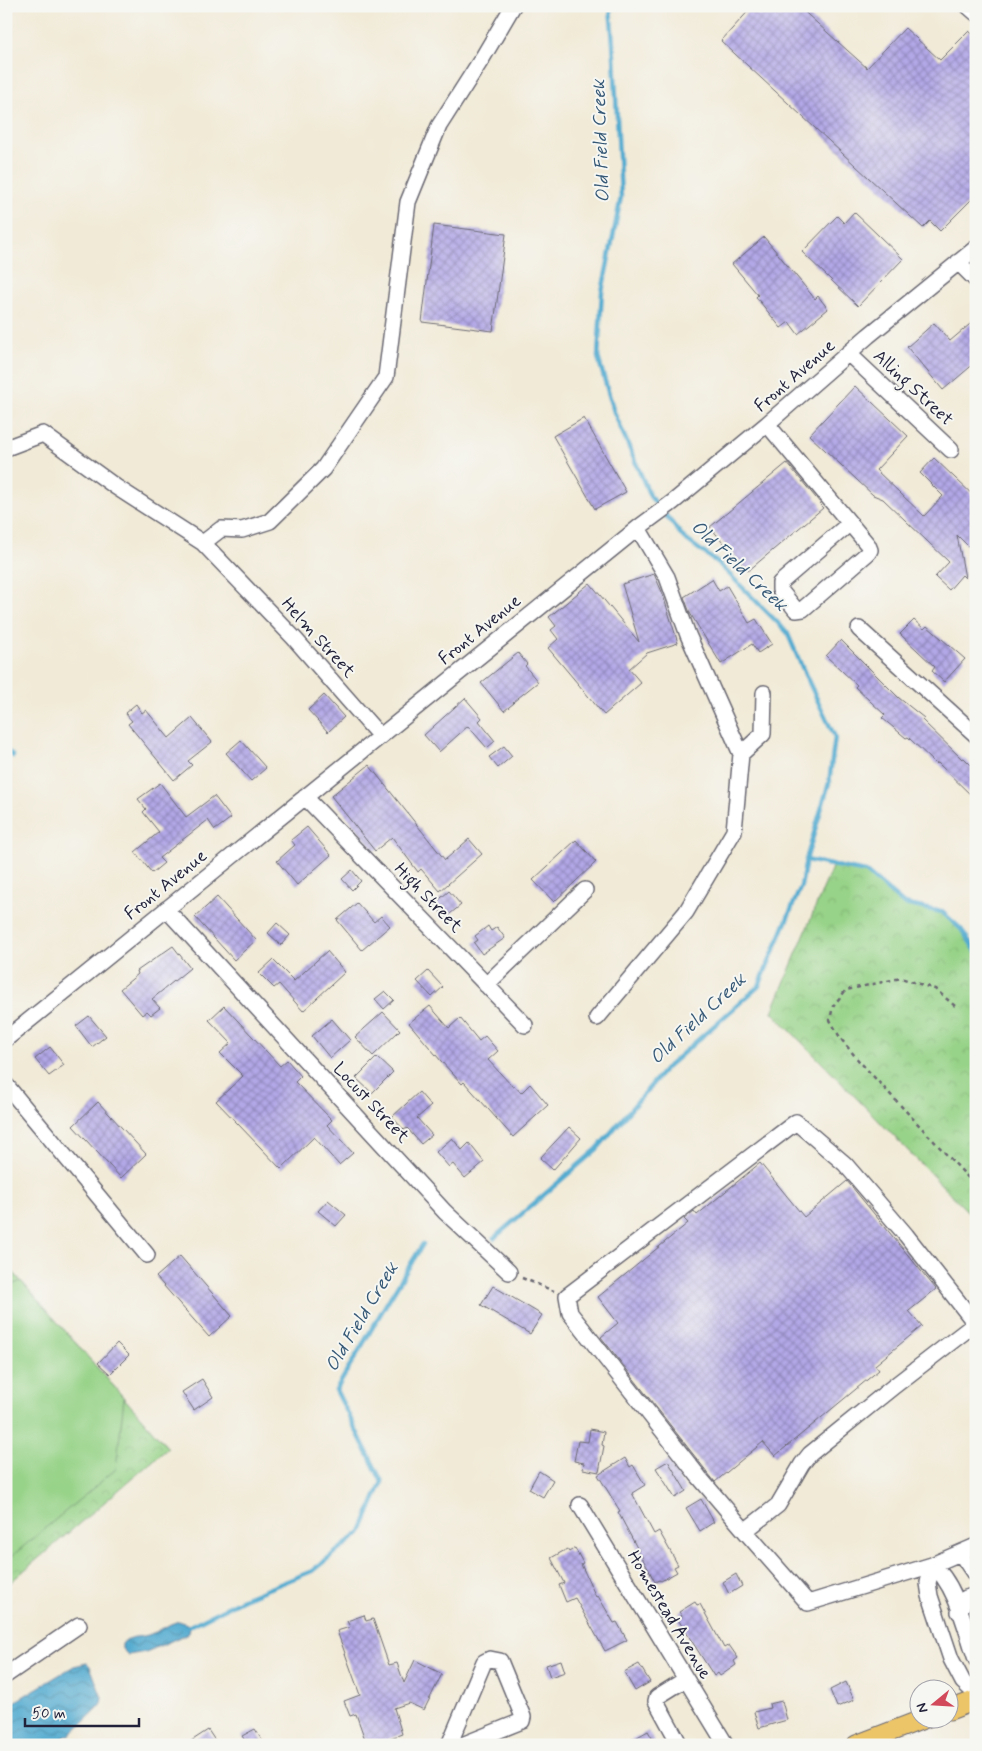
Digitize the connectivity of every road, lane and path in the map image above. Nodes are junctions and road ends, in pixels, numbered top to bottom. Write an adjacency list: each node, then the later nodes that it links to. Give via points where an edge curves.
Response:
1 (512, 6): 13 (street, via 439,126 408,202 386,377 323,469 270,521 242,530 221,529)
2 (968, 6): 3 (street)
3 (976, 14)
4 (976, 248): 5 (street, Front Avenue)
5 (958, 262): 6 (street); 7 (street, Front Avenue)
6 (976, 280)
7 (850, 354): 8 (street, Front Avenue); 10 (street, Alling Street)
8 (767, 424): 11 (street); 12 (street, Front Avenue)
9 (6, 448): 13 (street, Helm Street, via 43,434 116,487)
10 (951, 450)
11 (850, 523): 11 (street, via 868,545 869,552 803,609 796,610 778,585)
12 (638, 528): 16 (street, Front Avenue); 18 (street, via 667,577 688,635)
13 (203, 543): 16 (street, Helm Street, via 294,638)
14 (859, 629): 17 (street)
15 (764, 693): 18 (street, via 763,734)
16 (379, 735): 19 (street, Front Avenue)
17 (976, 735)
18 (741, 754): 24 (street, via 734,832 686,912)
19 (305, 797): 21 (street, Front Avenue); 22 (street, High Street)
20 (585, 890): 22 (street)
21 (166, 909): 26 (street, Front Avenue); 30 (street, Locust Street, via 445,1212)
22 (486, 985): 25 (street, High Street)
23 (955, 1006): 28 (path, via 935,989 901,978 846,990 833,1006 830,1020 853,1054)
24 (597, 1018)
25 (525, 1025)
26 (6, 1039)
27 (6, 1085): 29 (street)
28 (976, 1186)
29 (147, 1256)
30 (509, 1272): 31 (path)
31 (567, 1296): 32 (street, via 796,1122 845,1164 971,1318); 34 (street, via 570,1313)
32 (974, 1328): 34 (street, via 893,1387 810,1454 778,1505)
33 (580, 1505): 44 (street, Homestead Avenue)
34 (745, 1531): 37 (street, via 808,1603)
35 (976, 1546): 36 (street)
36 (961, 1554): 37 (street); 38 (street)
37 (932, 1565): 40 (street, via 952,1589); 45 (street, via 928,1576 929,1590 951,1659 963,1682)
38 (976, 1576)
39 (976, 1594): 40 (street, via 966,1598)
40 (959, 1612): 42 (street)
41 (79, 1625): 43 (street)
42 (976, 1659)
43 (6, 1675)
44 (686, 1679): 51 (street, via 656,1701); 52 (street, Homestead Avenue)
45 (976, 1694)
46 (976, 1700): 47 (main road)
47 (960, 1706)
48 (910, 1724): 53 (main road)
49 (449, 1745): 50 (street, via 484,1662 490,1659 500,1661 524,1718)
50 (462, 1745)
51 (680, 1745)
52 (726, 1745)
53 (856, 1745)

